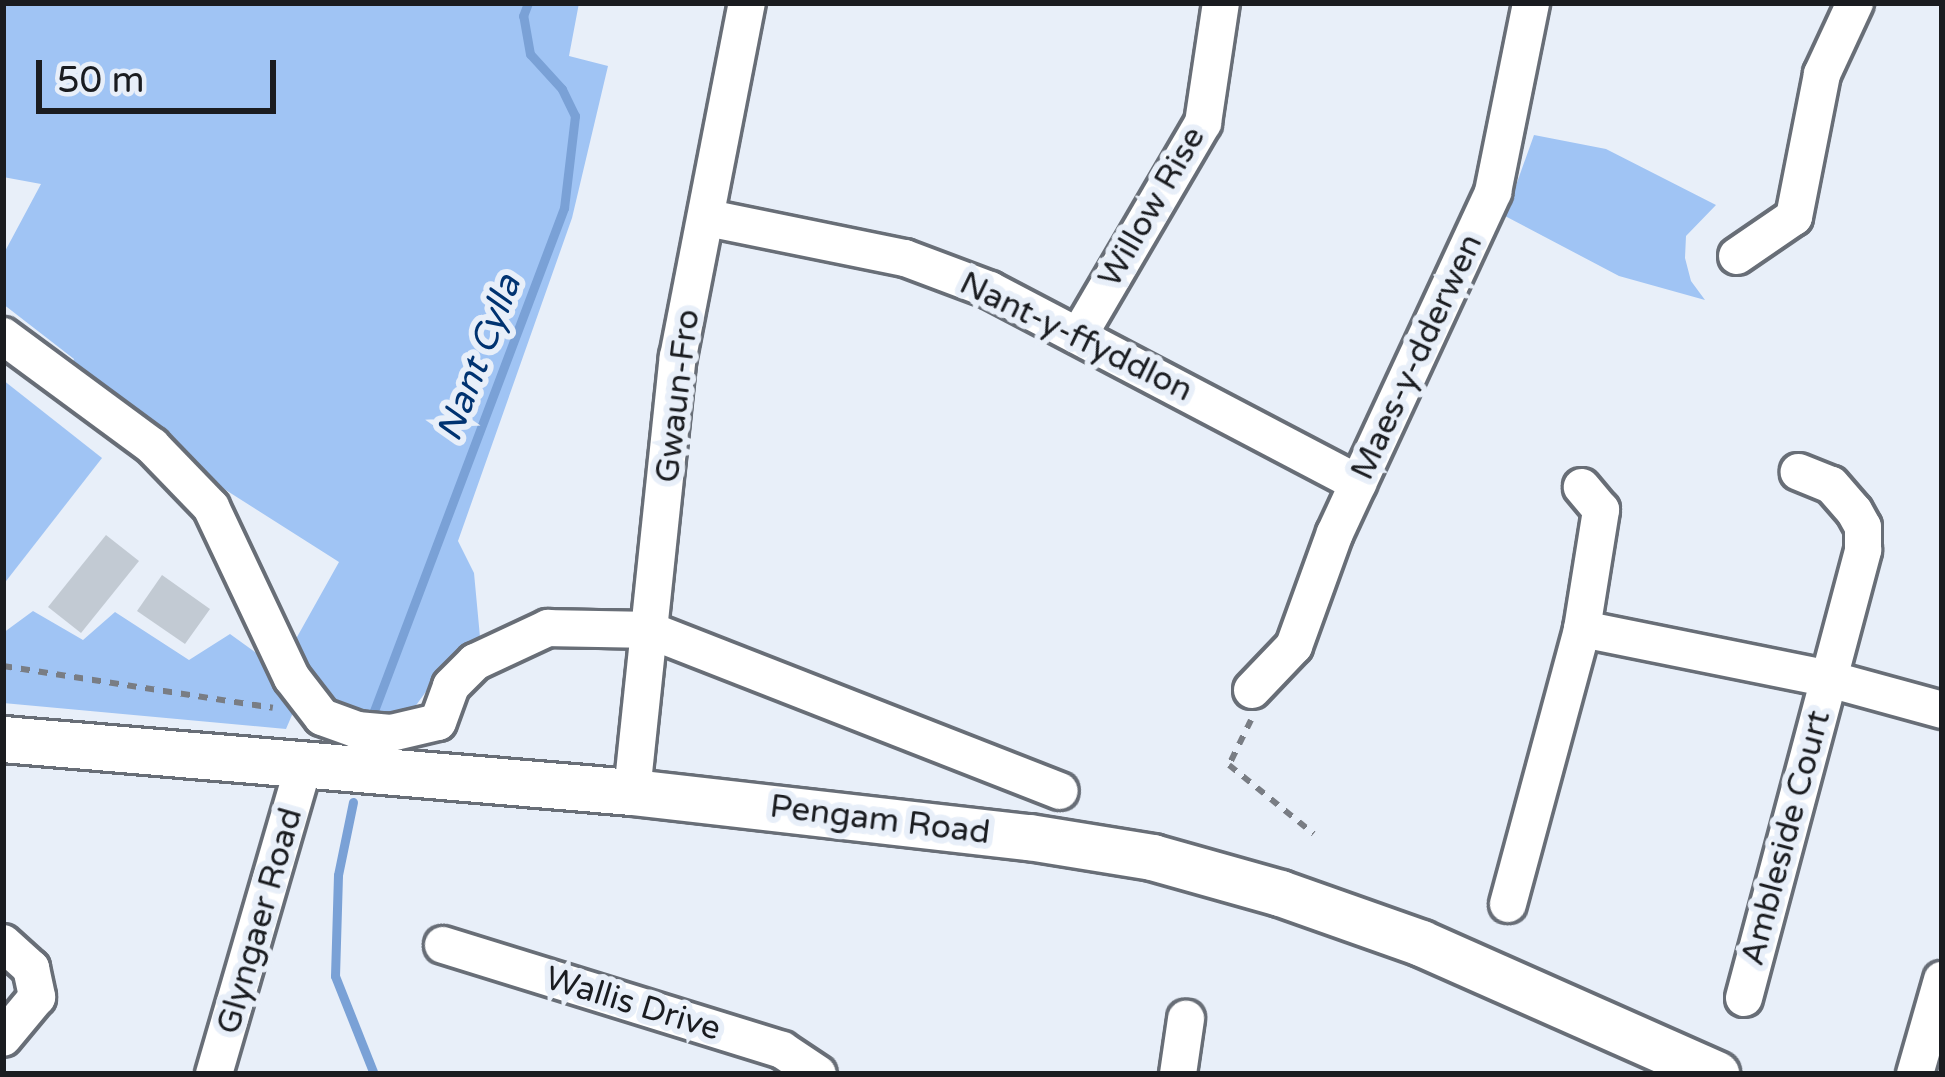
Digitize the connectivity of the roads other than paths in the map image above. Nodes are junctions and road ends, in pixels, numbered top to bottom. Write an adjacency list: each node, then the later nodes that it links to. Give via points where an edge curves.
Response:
1 (747, 3): 5 (street, Gwaun-Fro)
2 (1220, 3): 7 (street, Willow Rise, via 1203,124)
3 (1532, 3): 10 (street, Maes-y-dderwen, via 1493,192)
4 (1855, 3): 6 (street, via 1822,74 1794,217)
5 (708, 218): 7 (street, Nant-y-ffyddlon, via 905,258); 13 (street, Gwaun-Fro, via 678,357)
6 (1737, 256)
7 (1079, 335): 10 (street, Nant-y-ffyddlon)
8 (3, 336): 13 (street, via 152,446 211,506 292,678 322,717 391,733 438,722 451,686 475,662 548,628)
9 (1799, 472): 14 (street, Ambleside Court, via 1831,485 1864,527)
10 (1358, 483): 15 (street, Maes-y-dderwen, via 1294,646)
11 (1582, 487): 12 (street, via 1601,510)
12 (1582, 629): 14 (street, Ambleside Court); 21 (street)
13 (649, 630): 19 (street); 20 (street, Gwaun-Fro)
14 (1829, 679): 16 (street, Ambleside Court); 25 (street, Ambleside Court)
15 (1252, 690)
16 (1942, 710)
17 (3, 739): 18 (main road, Pengam Road)
18 (303, 767): 20 (main road, Pengam Road); 28 (street, Glyngaer Road)
19 (1060, 791)
20 (632, 792): 31 (main road, Pengam Road, via 1152,857 1420,943)
21 (1508, 904)
22 (3, 943): 27 (street, via 31,968 37,997)
23 (443, 945): 29 (street, Wallis Drive, via 782,1050)
24 (1942, 980): 32 (street)
25 (1744, 998)
26 (1186, 1018): 30 (street)
27 (3, 1038)
28 (214, 1074)
29 (818, 1074)
30 (1178, 1074)
31 (1716, 1074)
32 (1915, 1074)

